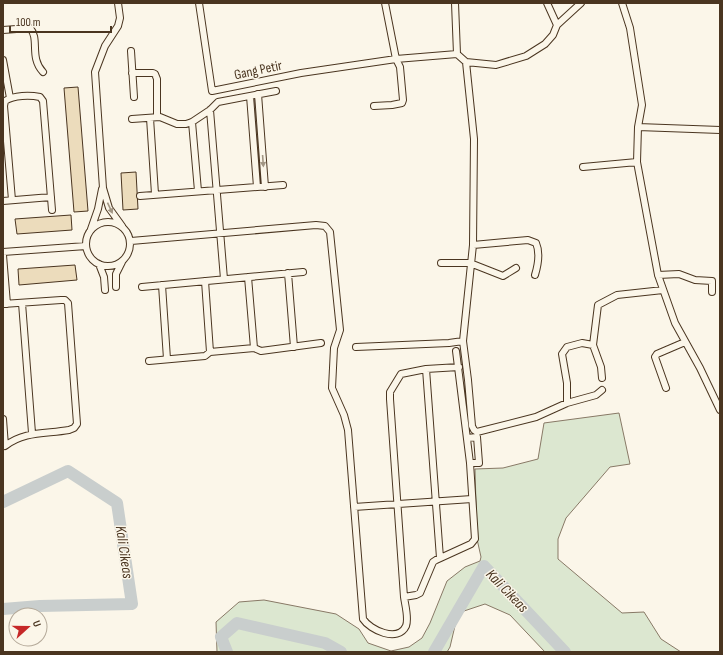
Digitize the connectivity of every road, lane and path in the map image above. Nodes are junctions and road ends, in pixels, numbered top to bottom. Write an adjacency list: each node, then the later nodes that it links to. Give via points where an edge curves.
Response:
1 (118, 3): 37 (street, via 118,26 105,46 95,72)
2 (199, 3): 12 (street, Gang Petir, via 212,91 301,73)
3 (385, 3): 12 (street)
4 (455, 3): 11 (street)
5 (547, 3): 8 (street)
6 (581, 3): 8 (street)
7 (622, 3): 28 (street, via 630,28 642,105)
8 (558, 25): 14 (street, via 545,44 526,56 496,65)
9 (3, 30): 15 (street, via 32,30 37,66)
10 (131, 51): 16 (street)
11 (457, 54): 12 (street); 14 (street)
12 (396, 59): 22 (street, via 400,67 402,103)
13 (3, 60): 21 (street)
14 (466, 62): 50 (street, via 474,139)
15 (43, 72)
16 (132, 73): 20 (street); 24 (street, via 155,74)
17 (276, 91): 18 (street)
18 (258, 94): 19 (street); 31 (street)
19 (250, 96): 23 (street, via 218,102); 30 (street)
20 (134, 97)
21 (10, 98): 42 (street, via 35,96 43,101); 43 (street, via 5,101 4,106)
22 (374, 106)
23 (210, 110): 27 (street); 38 (street)
24 (157, 117): 25 (street); 27 (street, via 177,124)
25 (150, 118): 26 (street); 40 (street)
26 (132, 119)
27 (192, 122): 39 (street)
28 (638, 127): 29 (street); 32 (street)
29 (720, 130)
30 (253, 140): 31 (street); 35 (street)
31 (262, 140): 36 (street, one-way to 36)
32 (637, 162): 33 (street); 62 (street)
33 (583, 167)
34 (283, 185): 36 (street)
35 (257, 187): 36 (street); 38 (street)
36 (265, 187)
37 (102, 188): 46 (street, one-way to 46, via 109,208); 47 (street)
38 (217, 190): 39 (street); 48 (street)
39 (198, 191): 40 (street)
40 (155, 194): 41 (street)
41 (140, 196)
42 (50, 197): 43 (street); 45 (street)
43 (12, 200): 44 (street)
44 (3, 201)
45 (52, 210)
46 (122, 226): 47 (street, via 106,221); 49 (street, via 128,232)
47 (91, 229): 51 (street)
48 (220, 233): 49 (street); 64 (street); 100 (street, via 316,225 325,226 330,232 340,330 334,348 332,388 348,430)
49 (131, 241): 54 (street, via 130,249)
50 (473, 245): 56 (street); 61 (street, via 532,241 537,246 538,265)
51 (86, 246): 52 (street); 57 (street, via 93,260)
52 (3, 252)
53 (3, 255): 73 (street)
54 (122, 262): 57 (street, via 107,266); 67 (street, via 116,274)
55 (441, 263): 56 (street)
56 (470, 263): 58 (street, via 503,276); 74 (street)
57 (99, 264): 69 (street)
58 (516, 268)
59 (303, 272): 60 (street)
60 (288, 274): 63 (street); 78 (street)
61 (535, 275)
62 (658, 275): 70 (street); 71 (street, via 679,274 695,280 714,281)
63 (248, 277): 64 (street); 80 (street)
64 (224, 279): 65 (street)
65 (205, 281): 66 (street); 82 (street)
66 (162, 285): 68 (street); 83 (street)
67 (116, 287)
68 (142, 287)
69 (105, 290)
70 (663, 290): 75 (street); 77 (street, via 617,295 598,305)
71 (712, 292)
72 (22, 302): 73 (street); 93 (street); 93 (street, via 66,301 71,335 77,424 69,430)
73 (5, 304)
74 (463, 341): 79 (street); 90 (street, via 472,426 477,432 524,421)
75 (685, 342): 88 (street, via 655,357); 91 (street)
76 (320, 343): 78 (street)
77 (593, 345): 87 (street); 90 (street, via 582,343 567,347 562,354 567,383)
78 (294, 346): 80 (street, via 261,351)
79 (356, 347)
80 (254, 348): 82 (street)
81 (456, 350): 85 (street)
82 (210, 352): 83 (street, via 205,356)
83 (167, 359): 84 (street)
84 (149, 361)
85 (459, 367): 86 (street); 94 (street)
86 (426, 369): 98 (street); 99 (street, via 401,374 390,392)
87 (602, 378)
88 (666, 388)
89 (602, 390): 90 (street)
90 (567, 403)
91 (720, 410)
92 (3, 419): 95 (street)
93 (32, 433): 95 (street, via 14,439)
94 (467, 438): 96 (street); 96 (street, via 477,437 479,463)
95 (4, 447)
96 (470, 463): 97 (street)
97 (472, 499): 98 (street); 101 (street, via 475,539 473,543)
98 (436, 501): 99 (street); 101 (street)
99 (397, 504): 100 (street); 102 (street)
100 (354, 507): 102 (street, via 363,619 367,625 383,633 397,634 402,631 407,620)
101 (440, 558): 102 (street, via 433,562 420,593)
102 (404, 597)

